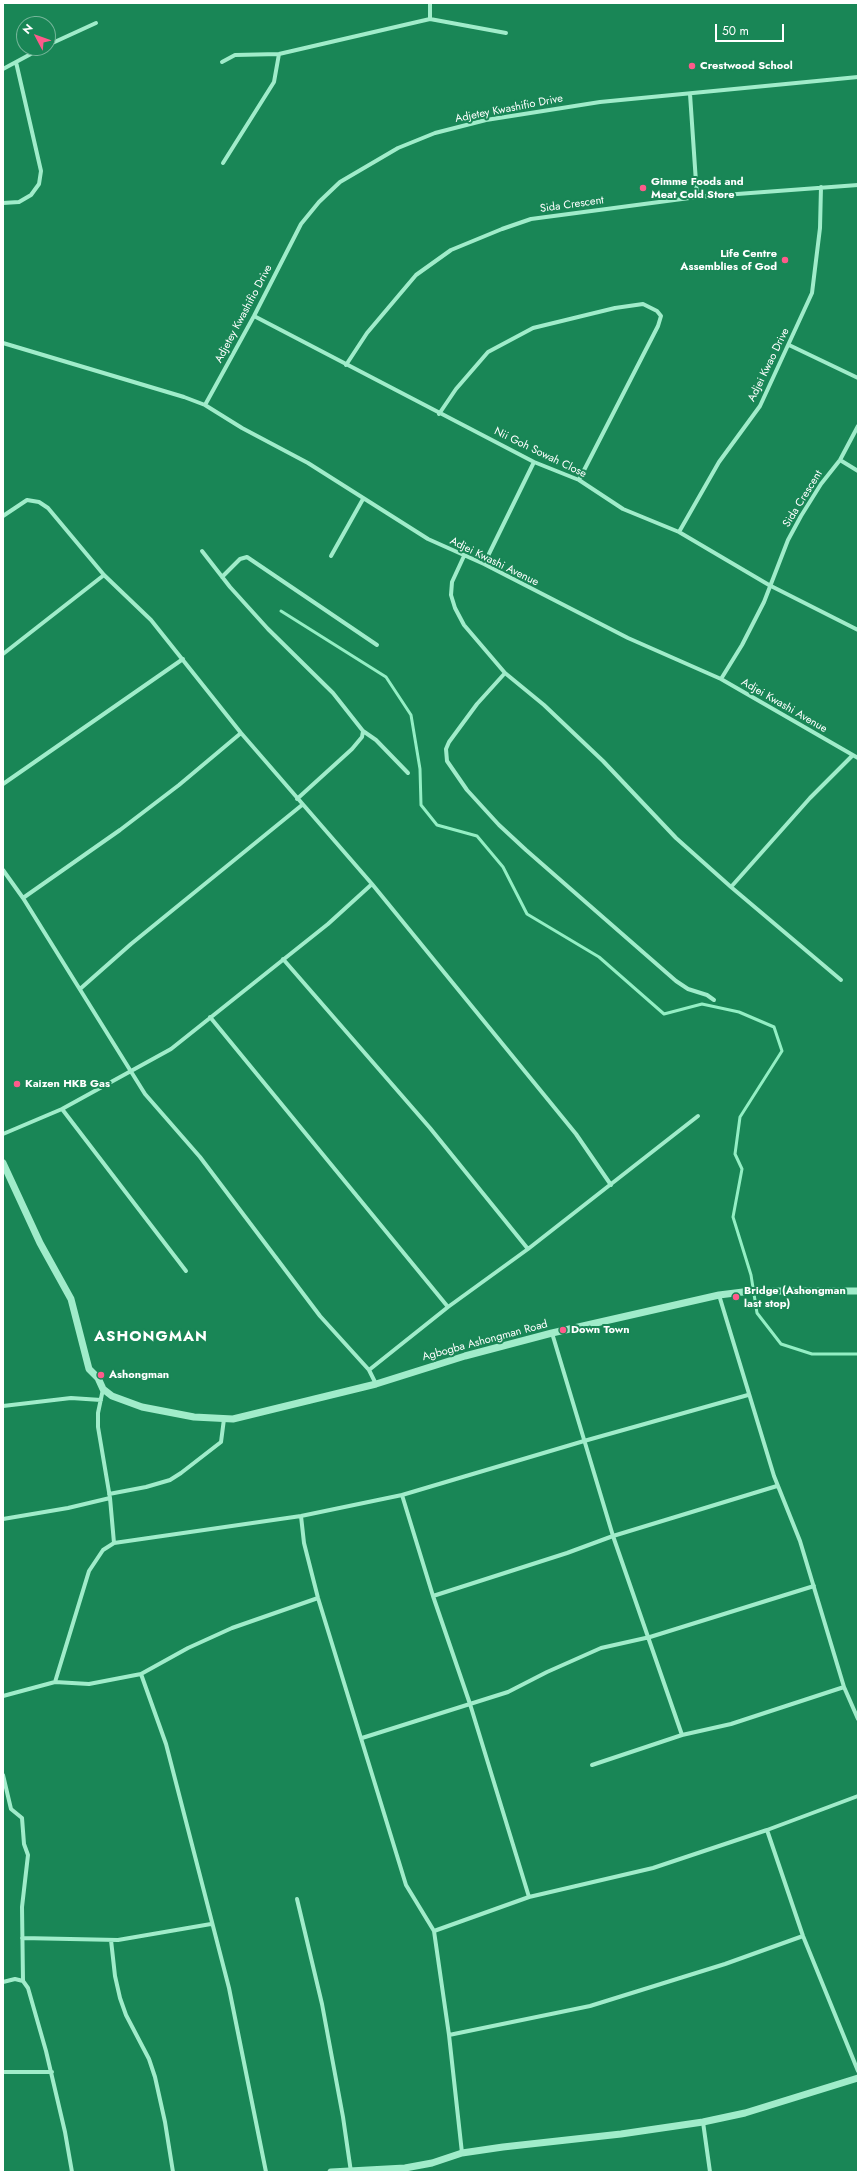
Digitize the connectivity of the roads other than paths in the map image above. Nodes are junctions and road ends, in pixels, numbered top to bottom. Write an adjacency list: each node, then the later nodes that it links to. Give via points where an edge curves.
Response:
1 (430, 3): 2 (street)
2 (430, 19): 4 (street); 6 (street)
3 (96, 23): 5 (street)
4 (506, 33)
5 (56, 41)
6 (279, 54): 9 (street, via 235,55); 13 (street, via 274,82)
7 (27, 56): 8 (street)
8 (16, 62): 10 (street); 17 (street, via 41,171 39,184 31,195 19,202)
9 (222, 62)
10 (3, 69)
11 (858, 77): 12 (street, Adjetey Kwashifio Drive)
12 (690, 94): 16 (street); 18 (street, Adjetey Kwashifio Drive, via 600,102 486,120 435,134 398,148 340,182 319,202 301,224)
13 (223, 164)
14 (858, 185): 15 (street, Sida Crescent)
15 (820, 187): 16 (street, Sida Crescent); 20 (street, Adjei Kwao Drive, via 820,228 812,293)
16 (697, 197): 21 (street, Sida Crescent, via 531,220 474,239 438,258 412,279 367,333)
17 (3, 203)
18 (254, 316): 21 (street, Nii Goh Sowah Close); 23 (street, Adjetey Kwashifio Drive)
19 (3, 343): 23 (street, Adjei Kwashi Avenue)
20 (789, 345): 22 (street); 32 (street, Adjei Kwao Drive, via 760,406 719,462)
21 (346, 365): 24 (street, Nii Goh Sowah Close)
22 (858, 378)
23 (205, 405): 30 (street, Adjei Kwashi Avenue, via 308,463)
24 (439, 414): 27 (street, Nii Goh Sowah Close); 29 (street, via 456,388 488,352 533,328 615,308 643,304 658,311 661,316 658,326)
25 (858, 426): 26 (street, Sida Crescent)
26 (840, 460): 28 (street); 39 (street, Sida Crescent, via 801,516)
27 (534, 462): 29 (street, Nii Goh Sowah Close); 36 (street)
28 (858, 471)
29 (578, 480): 32 (street, Nii Goh Sowah Close, via 623,509)
30 (363, 499): 34 (street); 35 (street, Adjei Kwashi Avenue, via 428,539)
31 (3, 516): 37 (street, via 27,500 39,502 48,508)
32 (679, 532): 39 (street, Nii Goh Sowah Close)
33 (202, 551): 38 (street)
34 (331, 556)
35 (464, 556): 36 (street, Adjei Kwashi Avenue); 44 (street, via 452,582 455,608 464,624)
36 (484, 564): 45 (street, Adjei Kwashi Avenue, via 628,638)
37 (104, 575): 42 (street); 43 (street, via 151,620)
38 (222, 577): 41 (street, via 240,559 247,558); 46 (street, via 268,629 333,693)
39 (769, 585): 40 (street, Nii Goh Sowah Close); 45 (street, Sida Crescent, via 761,609)
40 (858, 630)
41 (377, 645)
42 (3, 654)
43 (183, 659): 47 (street); 51 (street)
44 (505, 673): 56 (street, via 544,705 642,800 676,838); 61 (street, via 477,704 449,742 446,749 447,761 467,790 521,845 676,981)
45 (721, 679): 48 (street, Adjei Kwashi Avenue)
46 (363, 730): 50 (street); 52 (street, via 362,737 352,749)
47 (241, 733): 52 (street); 57 (street, via 120,830)
48 (852, 756): 49 (street, Adjei Kwashi Avenue); 56 (street, via 810,798)
49 (858, 758)
50 (408, 773)
51 (3, 784)
52 (297, 799): 53 (street)
53 (302, 805): 55 (street); 60 (street)
54 (3, 870): 57 (street)
55 (372, 884): 58 (street, via 328,924); 68 (street, via 576,1134)
56 (731, 887): 59 (street)
57 (23, 898): 60 (street)
58 (283, 959): 62 (street); 69 (street, via 430,1128)
59 (841, 980)
60 (80, 988): 63 (street)
61 (714, 1000)
62 (210, 1017): 63 (street, via 171,1049); 73 (street)
63 (130, 1071): 64 (street); 75 (street, via 149,1100 200,1157 320,1316)
64 (62, 1109): 66 (street); 70 (street)
65 (698, 1116): 68 (street)
66 (3, 1134)
67 (3, 1163): 77 (street, via 71,1299 89,1370 98,1378)
68 (611, 1185): 69 (street)
69 (528, 1248): 73 (street)
70 (186, 1271)
71 (858, 1291): 72 (street, Agbogba Ashongman Road, via 751,1291)
72 (719, 1296): 74 (street, Agbogba Ashongman Road); 78 (street)
73 (448, 1307): 75 (street)
74 (552, 1333): 76 (street, Agbogba Ashongman Road, via 465,1356); 82 (street)
75 (369, 1370): 76 (street)
76 (376, 1384): 81 (street, Agbogba Ashongman Road)
77 (103, 1389): 79 (street); 81 (street, Agbogba Ashongman Road, via 121,1400 142,1407 174,1414)
78 (748, 1395): 82 (street); 83 (street)
79 (100, 1400): 80 (street, via 71,1398); 85 (street, via 98,1427)
80 (3, 1406)
81 (224, 1419): 85 (street, via 221,1442 181,1473 170,1480)
82 (584, 1441): 84 (street); 88 (street)
83 (777, 1486): 88 (street); 90 (street, via 800,1541)
84 (402, 1495): 86 (street); 91 (street)
85 (109, 1496): 87 (street); 89 (street)
86 (301, 1516): 89 (street); 92 (street, via 304,1543)
87 (3, 1519)
88 (614, 1536): 91 (street); 93 (street)
89 (114, 1543): 95 (street, via 100,1554 89,1571)
90 (814, 1586): 93 (street); 96 (street)
91 (433, 1596): 98 (street)
92 (318, 1598): 94 (street, via 232,1628 188,1648); 101 (street)
93 (650, 1637): 98 (street, via 601,1648 508,1692); 100 (street)
94 (141, 1674): 95 (street, via 89,1684); 108 (street, via 166,1744)
95 (55, 1682): 97 (street)
96 (844, 1687): 99 (street); 100 (street, via 732,1724)
97 (3, 1696)
98 (470, 1704): 101 (street); 106 (street)
99 (858, 1719)
100 (682, 1735): 102 (street)
101 (362, 1738): 109 (street, via 406,1885)
102 (592, 1765)
103 (3, 1775): 111 (street, via 11,1809 22,1818 24,1844 28,1856 22,1906)
104 (858, 1796): 105 (street)
105 (767, 1830): 106 (street, via 653,1868); 110 (street)
106 (529, 1897): 109 (street)
107 (298, 1899): 122 (street, via 322,2004)
108 (211, 1924): 112 (street); 125 (street, via 229,1988)
109 (434, 1931): 115 (street)
110 (803, 1936): 115 (street, via 725,1964 590,2006); 116 (street)
111 (22, 1938): 112 (street); 113 (street)
112 (111, 1940): 124 (street, via 115,1976 122,2004 155,2077)
113 (23, 1981): 114 (street, via 15,1979); 118 (street, via 28,1988 40,2023)
114 (3, 1982)
115 (449, 2035): 121 (street)
116 (858, 2071)
117 (3, 2072): 118 (street)
118 (52, 2072): 123 (street)
119 (858, 2078): 120 (street, via 745,2113)
120 (703, 2122): 121 (street); 127 (street)
121 (462, 2153): 122 (street, via 432,2163 405,2168)
122 (351, 2171): 126 (street)
123 (72, 2172)
124 (174, 2172)
125 (266, 2172)
126 (331, 2172)
127 (710, 2172)

